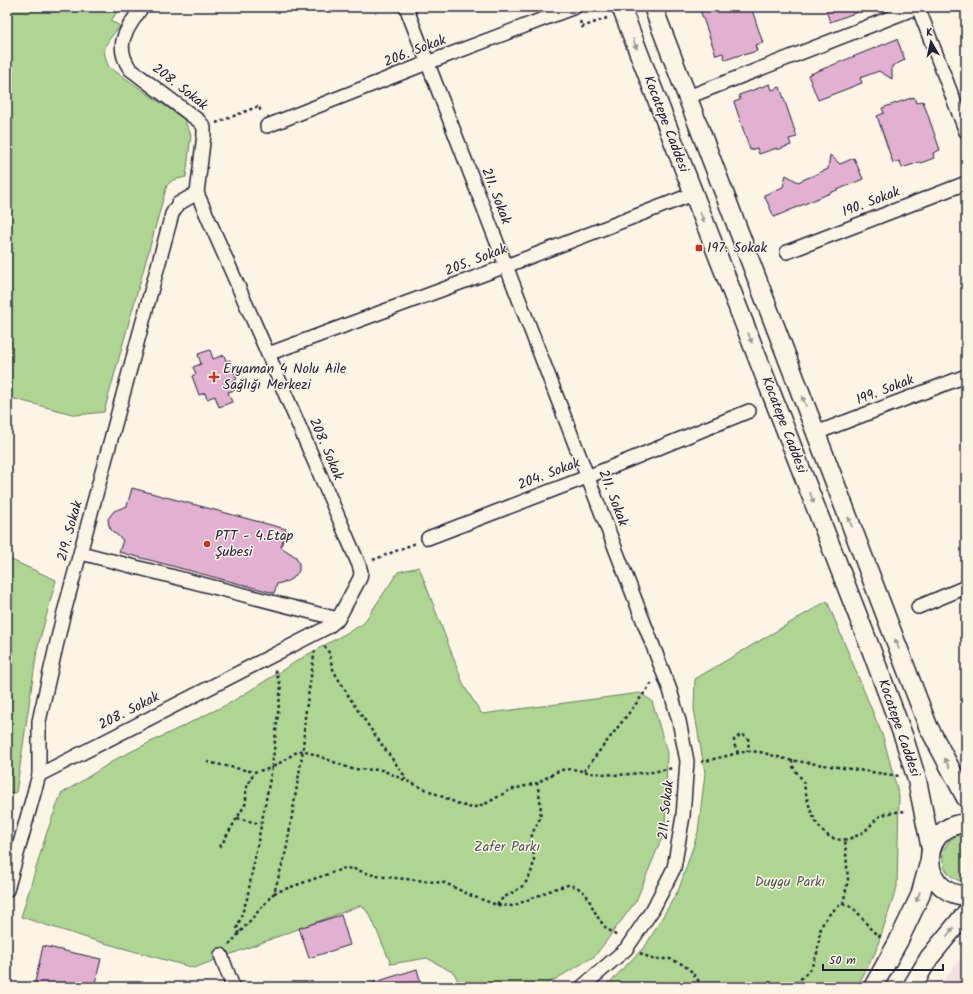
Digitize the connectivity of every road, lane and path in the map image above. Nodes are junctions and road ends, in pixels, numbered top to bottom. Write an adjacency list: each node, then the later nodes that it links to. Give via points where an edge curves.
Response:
1 (142, 7): 11 (street, 208. Sokak, via 126,30 122,41 124,61 130,69)
2 (406, 7): 8 (street, 211. Sokak)
3 (575, 7): 8 (street, 206. Sokak)
4 (653, 7): 9 (main road, Kocatepe Caddesi)
5 (918, 7): 9 (street); 12 (street)
6 (622, 10): 7 (path); 15 (main road, Kocatepe Caddesi, one-way to 15)
7 (582, 27)
8 (427, 63): 10 (street, 206. Sokak); 17 (street, 211. Sokak)
9 (688, 97): 21 (main road, Kocatepe Caddesi, one-way to 9)
10 (267, 126): 11 (path, via 259,106)
11 (204, 127): 14 (street, 208. Sokak)
12 (966, 132)
13 (966, 183): 16 (street, 190. Sokak)
14 (197, 193): 18 (street, 208. Sokak); 24 (street, 219. Sokak, via 178,204 172,214)
15 (693, 194): 17 (street, 205. Sokak); 52 (main road, Kocatepe Caddesi, one-way to 52, via 904,738 921,794)
16 (787, 252)
17 (506, 266): 18 (street, 205. Sokak); 22 (street, 211. Sokak)
18 (268, 354): 25 (street, 208. Sokak)
19 (966, 376): 21 (street, 199. Sokak)
20 (749, 411): 22 (street, 204. Sokak)
21 (816, 433): 45 (main road, Kocatepe Caddesi, one-way to 21, via 928,726)
22 (587, 476): 23 (street, 204. Sokak); 31 (street, 211. Sokak)
23 (428, 538): 25 (path)
24 (81, 553): 28 (street); 41 (street, 219. Sokak, via 63,616 39,721)
25 (359, 565): 28 (street, 208. Sokak, via 360,578)
26 (966, 588): 27 (street)
27 (918, 608)
28 (338, 619): 29 (street, 208. Sokak)
29 (317, 636): 30 (street, 208. Sokak); 32 (path, via 305,717); 43 (path, via 329,650 334,672 362,717 404,774)
30 (270, 657): 38 (path, via 281,686); 41 (street, 208. Sokak)
31 (666, 680): 37 (street, 211. Sokak, via 680,721); 39 (path, via 651,684)
32 (303, 750): 38 (path); 43 (path, via 352,769 382,770); 54 (path, via 286,851)
33 (747, 751): 34 (path); 34 (path, via 748,737 740,735 734,740); 35 (path)
34 (738, 753): 37 (path)
35 (792, 760): 42 (path, via 900,776); 50 (path, via 791,765 803,781 814,820 830,837)
36 (207, 762): 40 (path)
37 (686, 765): 39 (path, via 652,772 617,775); 61 (street, 211. Sokak, via 683,816 674,868 653,909)
38 (272, 768): 40 (path); 49 (path)
39 (584, 771): 44 (path, via 560,770)
40 (254, 772): 47 (path, via 246,789 246,803)
41 (39, 775): 53 (street, 219. Sokak)
42 (903, 780)
43 (405, 781): 44 (path, via 472,808 510,790)
44 (537, 783): 57 (path, via 540,809 531,842 534,855 532,869 525,883 501,899)
45 (966, 798)
46 (910, 810): 50 (path, via 880,817 868,830)
47 (237, 818): 49 (path); 51 (path)
48 (966, 823): 52 (main road, via 945,830 937,838)
49 (261, 824): 59 (path, via 247,899 237,928)
50 (845, 840): 56 (path, via 848,880)
51 (220, 847)
52 (930, 854): 55 (main road, Kocatepe Caddesi, via 932,871 937,882 945,889); 60 (main road, one-way to 60, via 920,896)
53 (7, 890)
54 (274, 893): 57 (path, via 345,868 376,876 445,883); 59 (path)
55 (966, 896)
56 (843, 904): 60 (path, via 856,912 876,934); 66 (path, via 836,907 826,918 820,931 815,959 808,972)
57 (498, 905): 61 (path, via 513,906 554,888 568,885 577,887 586,894 604,926)
58 (966, 913): 68 (main road, one-way to 58, via 929,958)
59 (240, 933): 62 (path)
60 (898, 942): 67 (main road)
61 (628, 946): 64 (street, 211. Sokak); 65 (path, via 653,959 670,959 684,965)
62 (221, 955): 63 (street)
63 (233, 987)
64 (582, 987)
65 (704, 987)
66 (792, 987)
67 (874, 987)
68 (912, 987)

